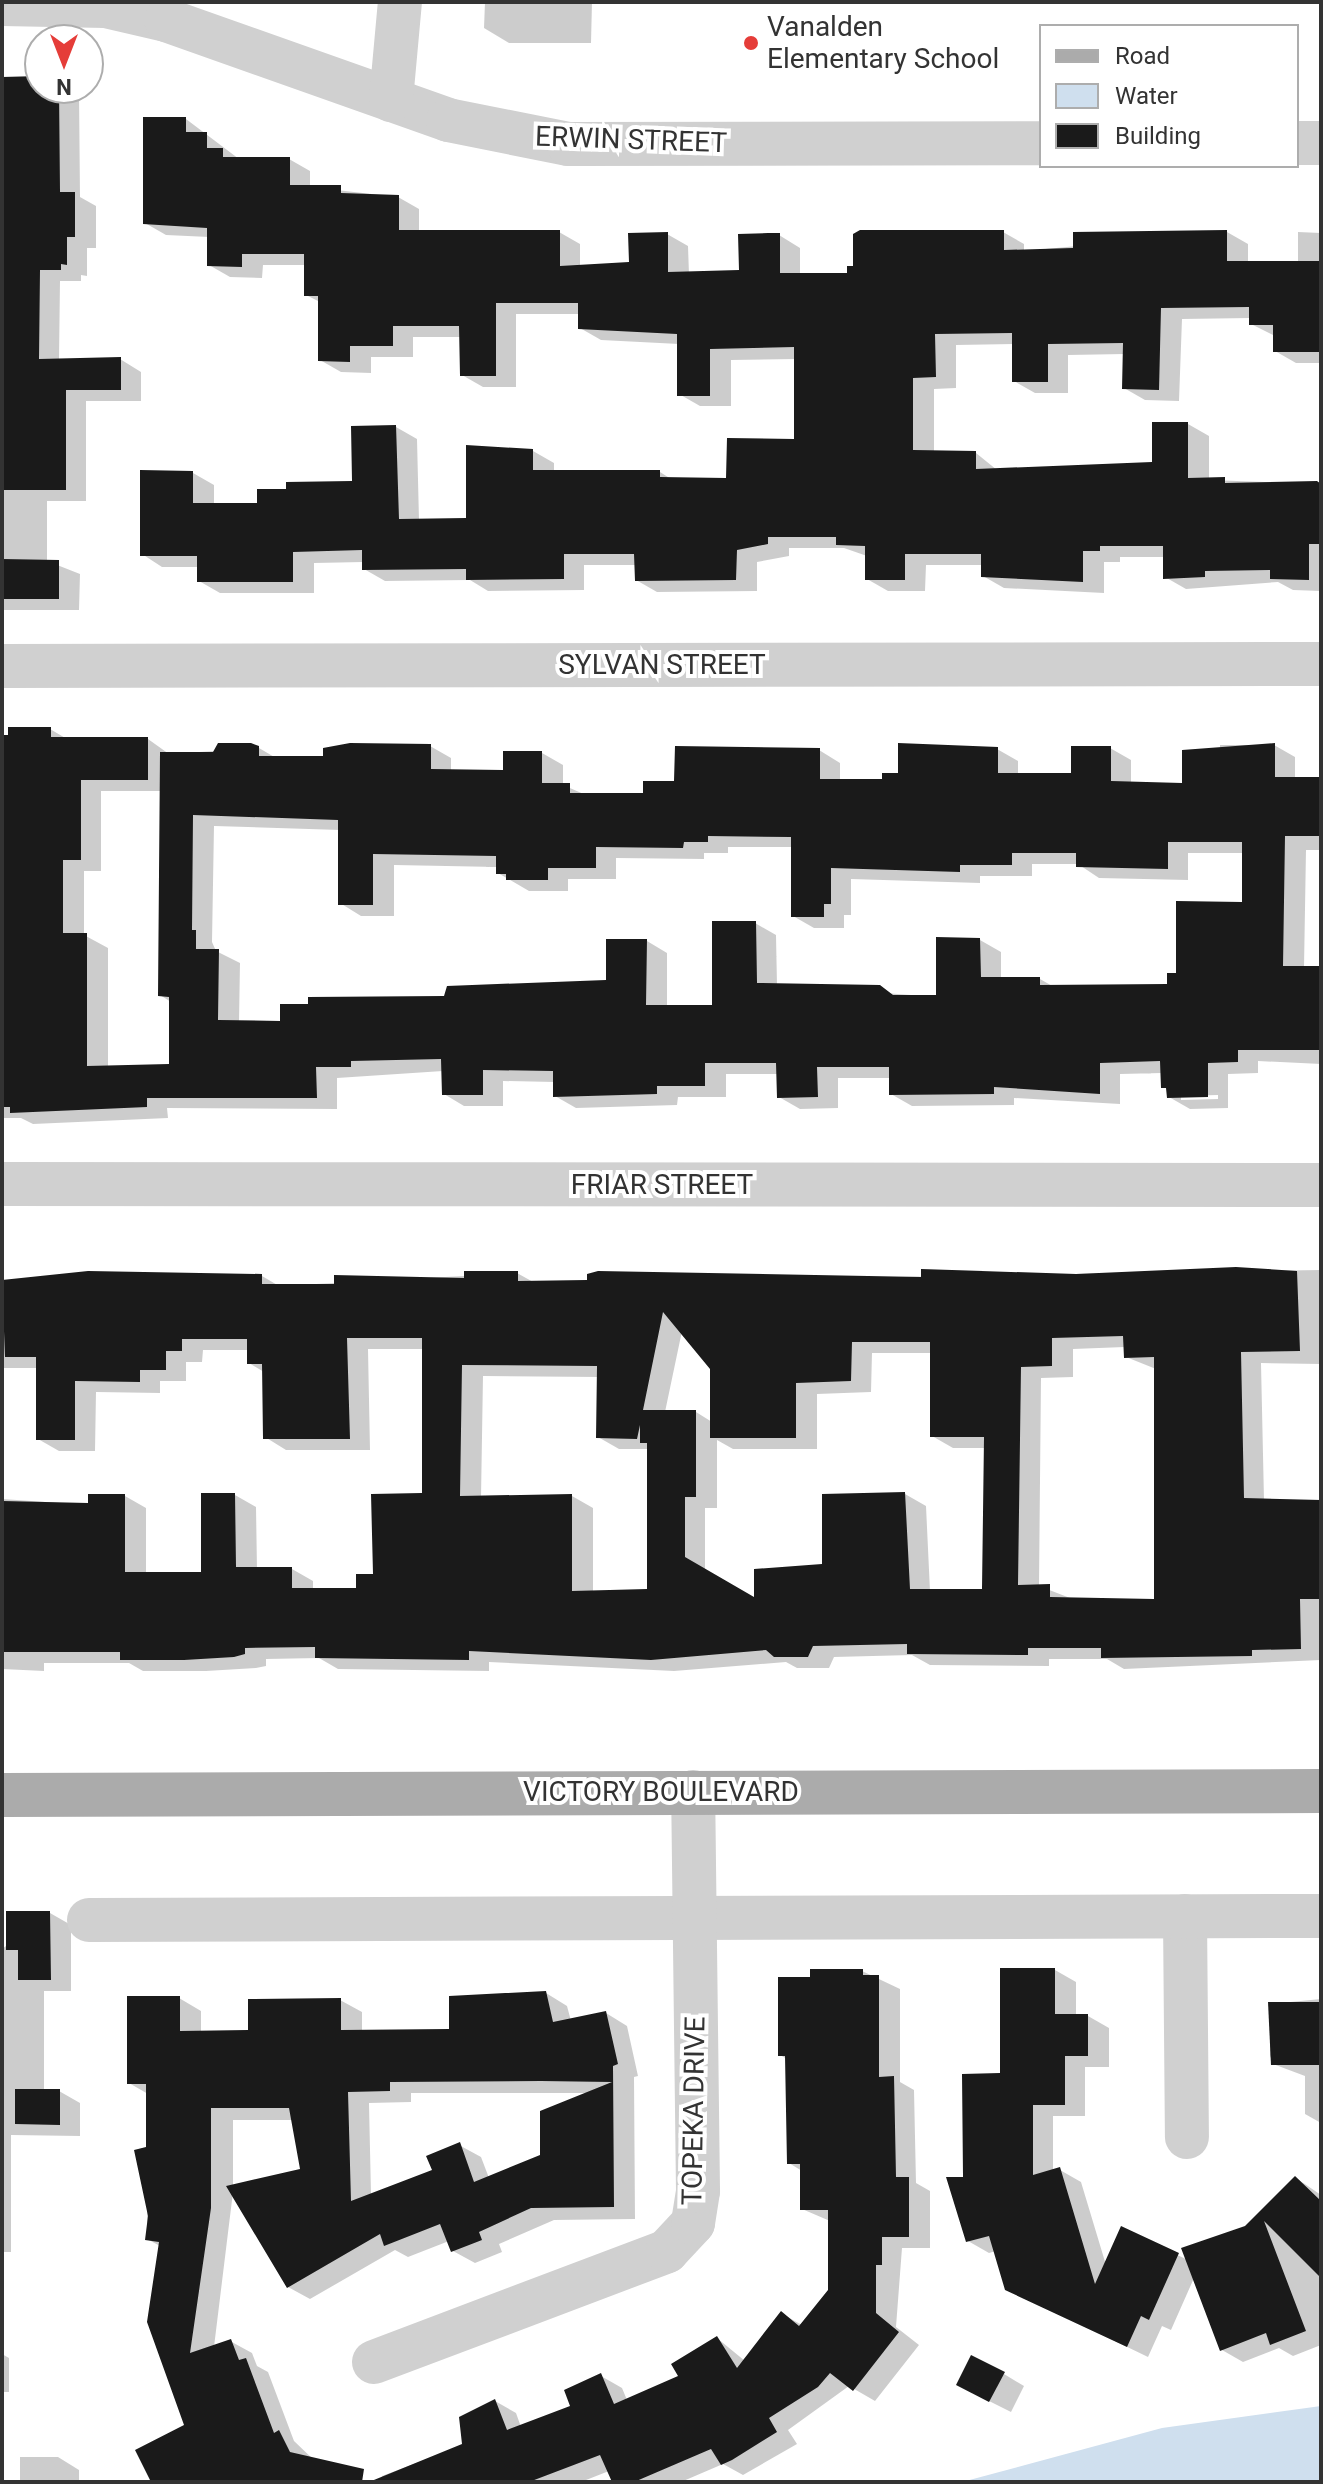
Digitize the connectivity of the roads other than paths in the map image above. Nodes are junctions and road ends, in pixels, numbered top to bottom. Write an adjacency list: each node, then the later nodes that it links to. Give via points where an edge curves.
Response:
1 (400, 2): 3 (street, via 400,53)
2 (2, 4): 3 (street, ERWIN STREET, via 106,6 166,20)
3 (391, 100): 4 (street, ERWIN STREET, via 469,126 568,144)
4 (1039, 143)
5 (1299, 143): 6 (street)
6 (1321, 143)
7 (1321, 664): 8 (street, SYLVAN STREET)
8 (2, 666)
9 (2, 1184): 10 (street, FRIAR STREET)
10 (1321, 1185)
11 (1321, 1791): 12 (main road, VICTORY BOULEVARD)
12 (693, 1792): 13 (main road, VICTORY BOULEVARD); 14 (street, TOPEKA DRIVE)
13 (2, 1795)
14 (695, 1916): 15 (street); 17 (street); 19 (street, TOPEKA DRIVE, via 698,2191 693,2223 667,2251)
15 (1185, 1916): 16 (street); 18 (street)
16 (1321, 1916)
17 (89, 1920)
18 (1187, 2137)
19 (374, 2362)

